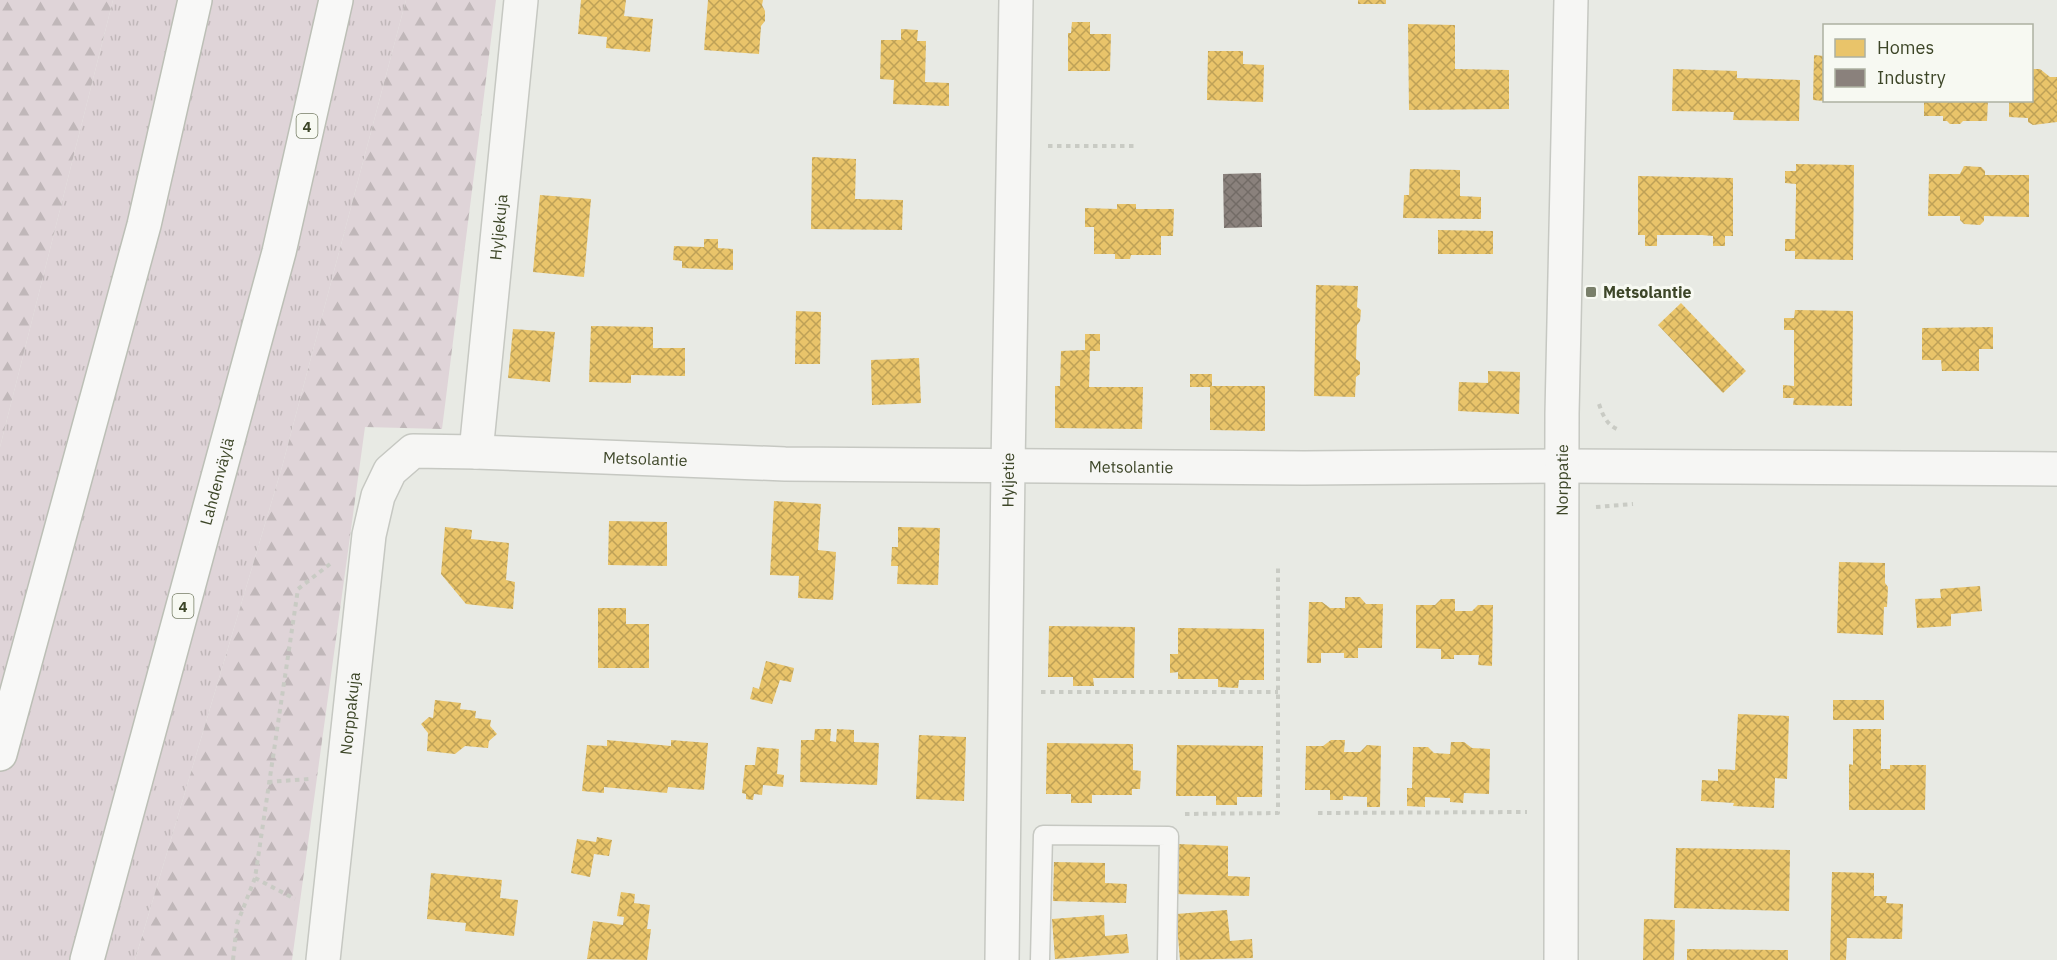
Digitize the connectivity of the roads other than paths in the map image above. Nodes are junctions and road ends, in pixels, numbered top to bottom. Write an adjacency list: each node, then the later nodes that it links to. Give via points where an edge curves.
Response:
1 (195, 0): 11 (highway, via 144,225)
2 (336, 0): 12 (highway, Lahdenväylä / 4, via 279,252)
3 (521, 0): 6 (street, Hyljekuja)
4 (1016, 0): 7 (street, Hyljetie)
5 (1571, 0): 8 (street, Norppatie)
6 (476, 452): 7 (street, Metsolantie, via 714,463); 10 (street, Metsolantie, via 413,451)
7 (1008, 466): 8 (street, Metsolantie); 14 (street, Hyljetie)
8 (1563, 466): 9 (street, Metsolantie); 17 (street, Norppatie)
9 (2057, 469)
10 (390, 471): 13 (street, Norppakuja, via 378,496 369,535)
11 (0, 754)
12 (87, 960)
13 (323, 960)
14 (1002, 960)
15 (1040, 960): 16 (lane, via 1043,835 1169,836)
16 (1167, 960)
17 (1561, 960)

